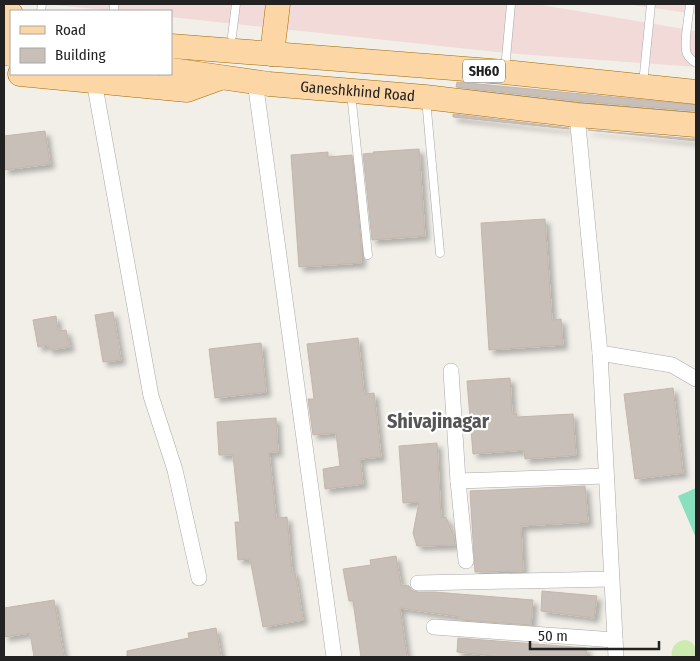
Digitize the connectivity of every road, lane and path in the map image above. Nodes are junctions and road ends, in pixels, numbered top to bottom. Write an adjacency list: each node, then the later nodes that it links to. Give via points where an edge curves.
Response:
1 (236, 4): 7 (lane)
2 (278, 4): 9 (main road)
3 (511, 4): 12 (lane)
4 (651, 4): 17 (lane)
5 (690, 4): 10 (lane, via 687,55)
6 (172, 30): 7 (main road, Ganeshkhind Road / SH60)
7 (232, 36): 9 (main road, Ganeshkhind Road / SH60)
8 (172, 46): 9 (main road)
9 (272, 54): 12 (main road, Ganeshkhind Road / SH60)
10 (696, 63)
11 (172, 70): 14 (main road)
12 (504, 72): 17 (main road, Ganeshkhind Road / SH60)
13 (31, 75): 15 (main road, Ganeshkhind Road / SH60)
14 (224, 77): 15 (main road, Ganeshkhind Road / SH60, via 187,90); 16 (main road, Ganeshkhind Road / SH60)
15 (94, 81): 31 (street, via 151,396 175,470)
16 (254, 81): 18 (main road, Ganeshkhind Road / SH60); 36 (street)
17 (643, 86): 19 (main road, Ganeshkhind Road / SH60)
18 (350, 91): 20 (main road, Ganeshkhind Road / SH60); 24 (lane)
19 (696, 92)
20 (425, 97): 21 (main road, Ganeshkhind Road / SH60); 23 (lane)
21 (577, 115): 22 (main road, Ganeshkhind Road / SH60); 25 (street)
22 (696, 125)
23 (440, 253)
24 (368, 255)
25 (600, 353): 27 (street, via 672,365); 28 (street)
26 (451, 372): 29 (street)
27 (696, 379)
28 (606, 476): 29 (street); 32 (street)
29 (458, 481): 30 (street)
30 (466, 561)
31 (199, 578)
32 (611, 579): 33 (street); 35 (street)
33 (418, 583)
34 (434, 627): 35 (street)
35 (614, 640): 37 (street)
36 (334, 657)
37 (616, 657)

